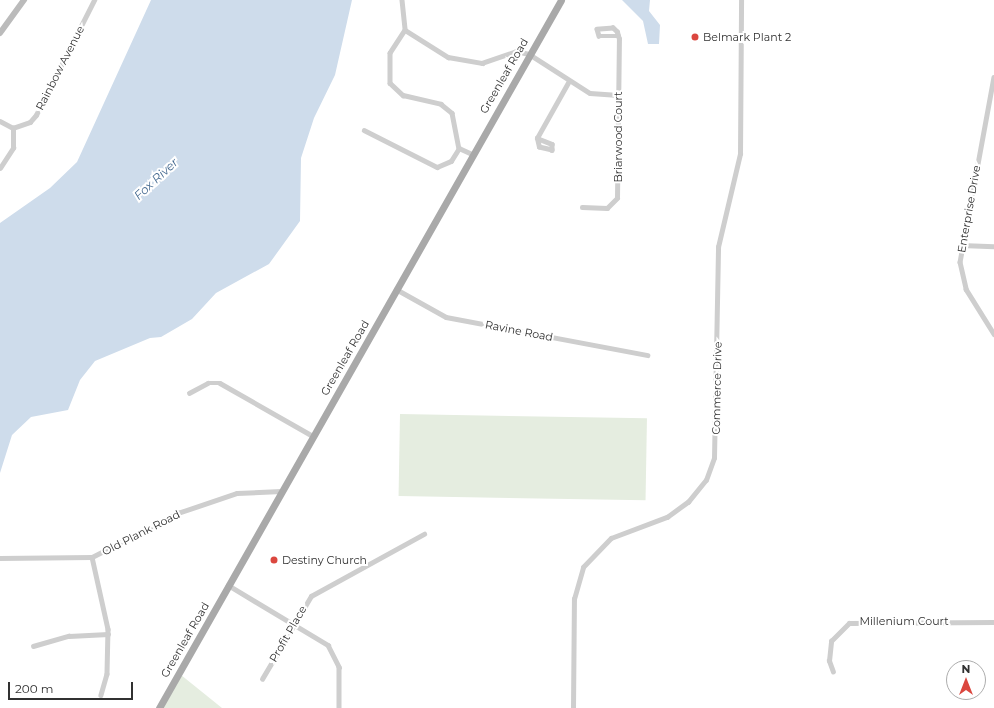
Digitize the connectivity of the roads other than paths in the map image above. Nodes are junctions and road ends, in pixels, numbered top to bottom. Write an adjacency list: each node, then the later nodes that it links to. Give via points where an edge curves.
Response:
1 (24, 0): 9 (street)
2 (94, 0): 16 (street, Rainbow Avenue, via 36,115 30,122)
3 (402, 0): 8 (street)
4 (556, 0): 7 (main road, Greenleaf Road)
5 (561, 0): 7 (main road, Greenleaf Road)
6 (741, 0): 44 (street, Commerce Drive, via 740,154 718,246 714,458 706,480 688,502 667,517 611,538 584,567 574,599)
7 (549, 18): 11 (main road, Greenleaf Road)
8 (405, 30): 11 (street, via 448,57 471,63 516,51); 19 (street, via 390,53 390,83 395,91 441,104 452,113)
9 (0, 33)
10 (618, 36): 14 (street, Briarwood Court)
11 (529, 54): 13 (street); 20 (main road, Greenleaf Road)
12 (994, 77): 23 (street, Enterprise Drive)
13 (569, 81): 14 (street, via 590,93); 18 (street)
14 (618, 95): 22 (street, Briarwood Court, via 617,200 607,208)
15 (0, 121): 16 (street)
16 (13, 128): 21 (street, via 13,148)
17 (364, 130): 19 (street, via 437,167 451,161)
18 (537, 138)
19 (459, 148): 20 (street)
20 (472, 154): 25 (main road, Greenleaf Road)
21 (0, 168)
22 (582, 207)
23 (961, 245): 24 (street); 26 (street, Enterprise Drive, via 961,271 966,289)
24 (994, 246)
25 (396, 289): 27 (street, Ravine Road, via 446,317); 29 (main road, Greenleaf Road)
26 (994, 334)
27 (647, 355)
28 (189, 392): 29 (street, via 208,383 220,383)
29 (313, 436): 30 (main road, Greenleaf Road)
30 (281, 491): 32 (street, Old Plank Road, via 237,493 178,513); 34 (main road, Greenleaf Road)
31 (424, 534): 36 (street, Profit Place, via 313,594)
32 (92, 557): 33 (street, Old Plank Road); 37 (street)
33 (0, 558)
34 (228, 585): 36 (street); 42 (main road, Greenleaf Road)
35 (994, 622): 39 (street, Millenium Court, via 849,623 831,640 829,661)
36 (294, 623): 40 (street, Profit Place); 43 (street, via 320,637 335,655 340,671)
37 (108, 634): 38 (street, via 69,636); 41 (street, via 107,674)
38 (34, 646)
39 (834, 672)
40 (262, 679)
41 (101, 695)
42 (159, 708)
43 (339, 708)
44 (573, 708)

